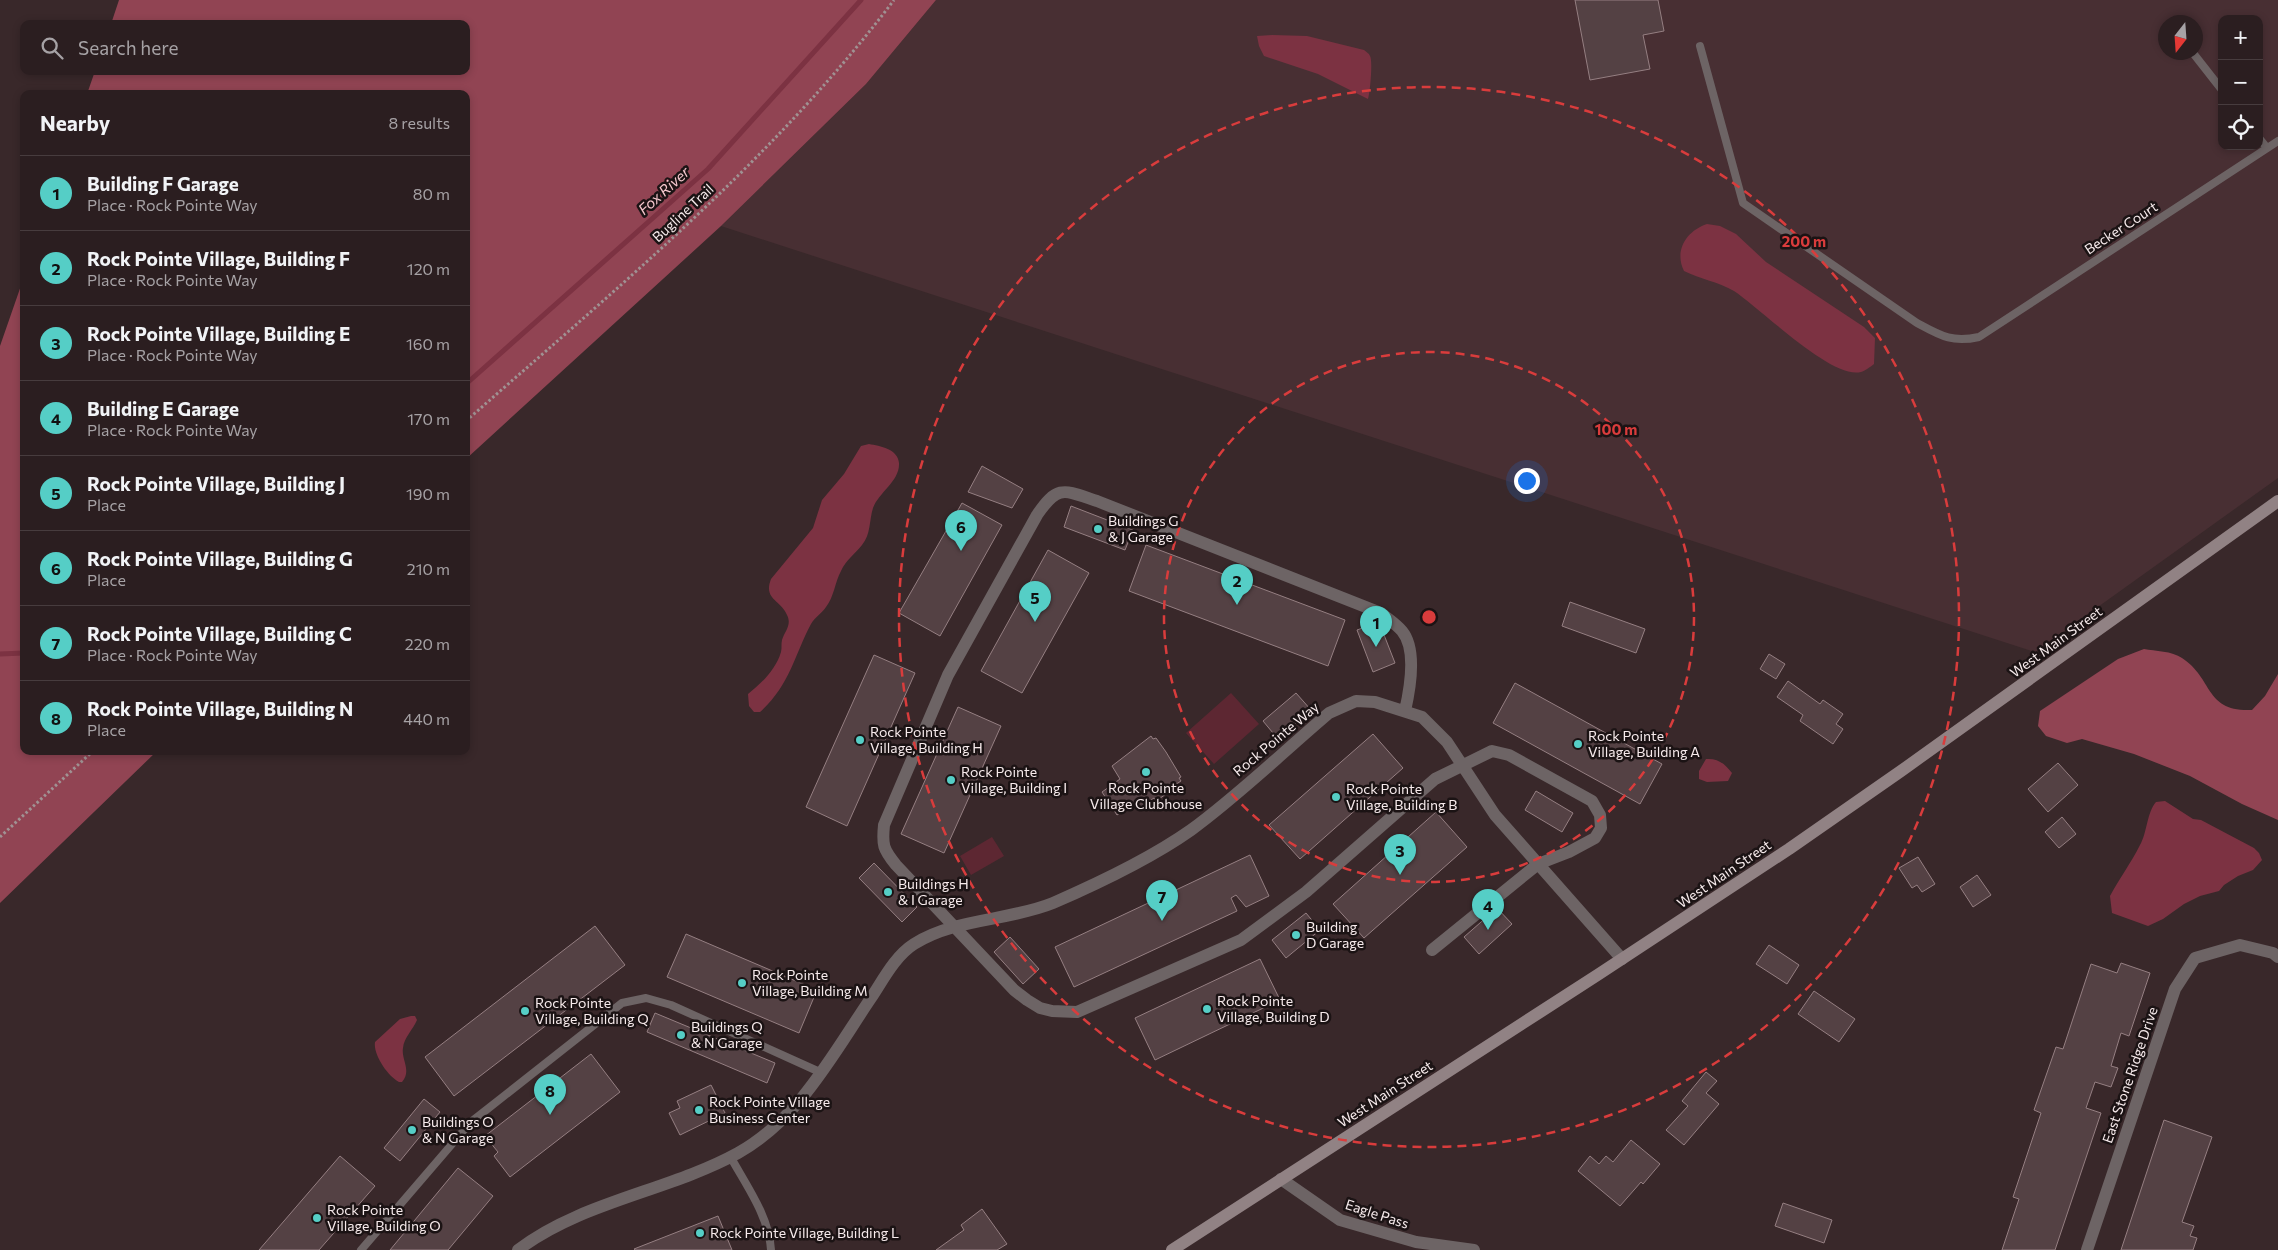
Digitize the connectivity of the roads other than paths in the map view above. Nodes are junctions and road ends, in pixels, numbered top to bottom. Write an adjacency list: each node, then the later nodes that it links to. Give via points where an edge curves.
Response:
1 (1700, 46): 6 (lane, Becker Court, via 1743,203 1917,323 1944,338 1962,340 1979,337)
2 (2198, 60): 3 (lane)
3 (2218, 85)
4 (2278, 141): 6 (lane, Becker Court)
5 (2263, 143): 6 (lane)
6 (2267, 148)
7 (2278, 501): 14 (main road, West Main Street, via 1901,771)
8 (1405, 711): 9 (street, Rock Pointe Way, via 1422,717 1447,742); 11 (street, Rock Pointe Way, via 1375,702 1356,701 1328,713 1190,831 1085,889 1043,907); 11 (street, via 1412,684 1411,659 1403,632 1381,614 1097,501 1060,492 1048,498 1037,515 948,675 884,825 882,843 886,853)
9 (1462, 766): 10 (street, Rock Pointe Way, via 1495,815); 10 (street, via 1492,751 1509,755 1592,801 1600,815 1601,828 1595,838); 11 (street, via 1435,779 1306,892 1241,940 1077,1012 1052,1011 1027,1000)
10 (1538, 864): 12 (street); 14 (street, Rock Pointe Way)
11 (956, 928): 15 (street, Rock Pointe Way, via 914,944 903,953)
12 (1432, 950)
13 (2278, 957): 23 (street, East Stone Ridge Drive, via 2240,945 2195,958 2175,989)
14 (1622, 959): 17 (main road, West Main Street)
15 (822, 1073): 16 (street, Rock Pointe Way, via 805,1096 775,1124); 18 (lane, via 671,1005 646,998 622,1003 470,1122)
16 (730, 1156): 19 (street, Rock Pointe Way, via 668,1184 581,1215); 20 (lane, via 763,1217 771,1239)
17 (1282, 1179): 21 (main road, West Main Street); 22 (street, Eagle Pass, via 1340,1220 1416,1242)
18 (361, 1250)
19 (518, 1250)
20 (771, 1250)
21 (1172, 1250)
22 (1474, 1250)
23 (2087, 1250)

